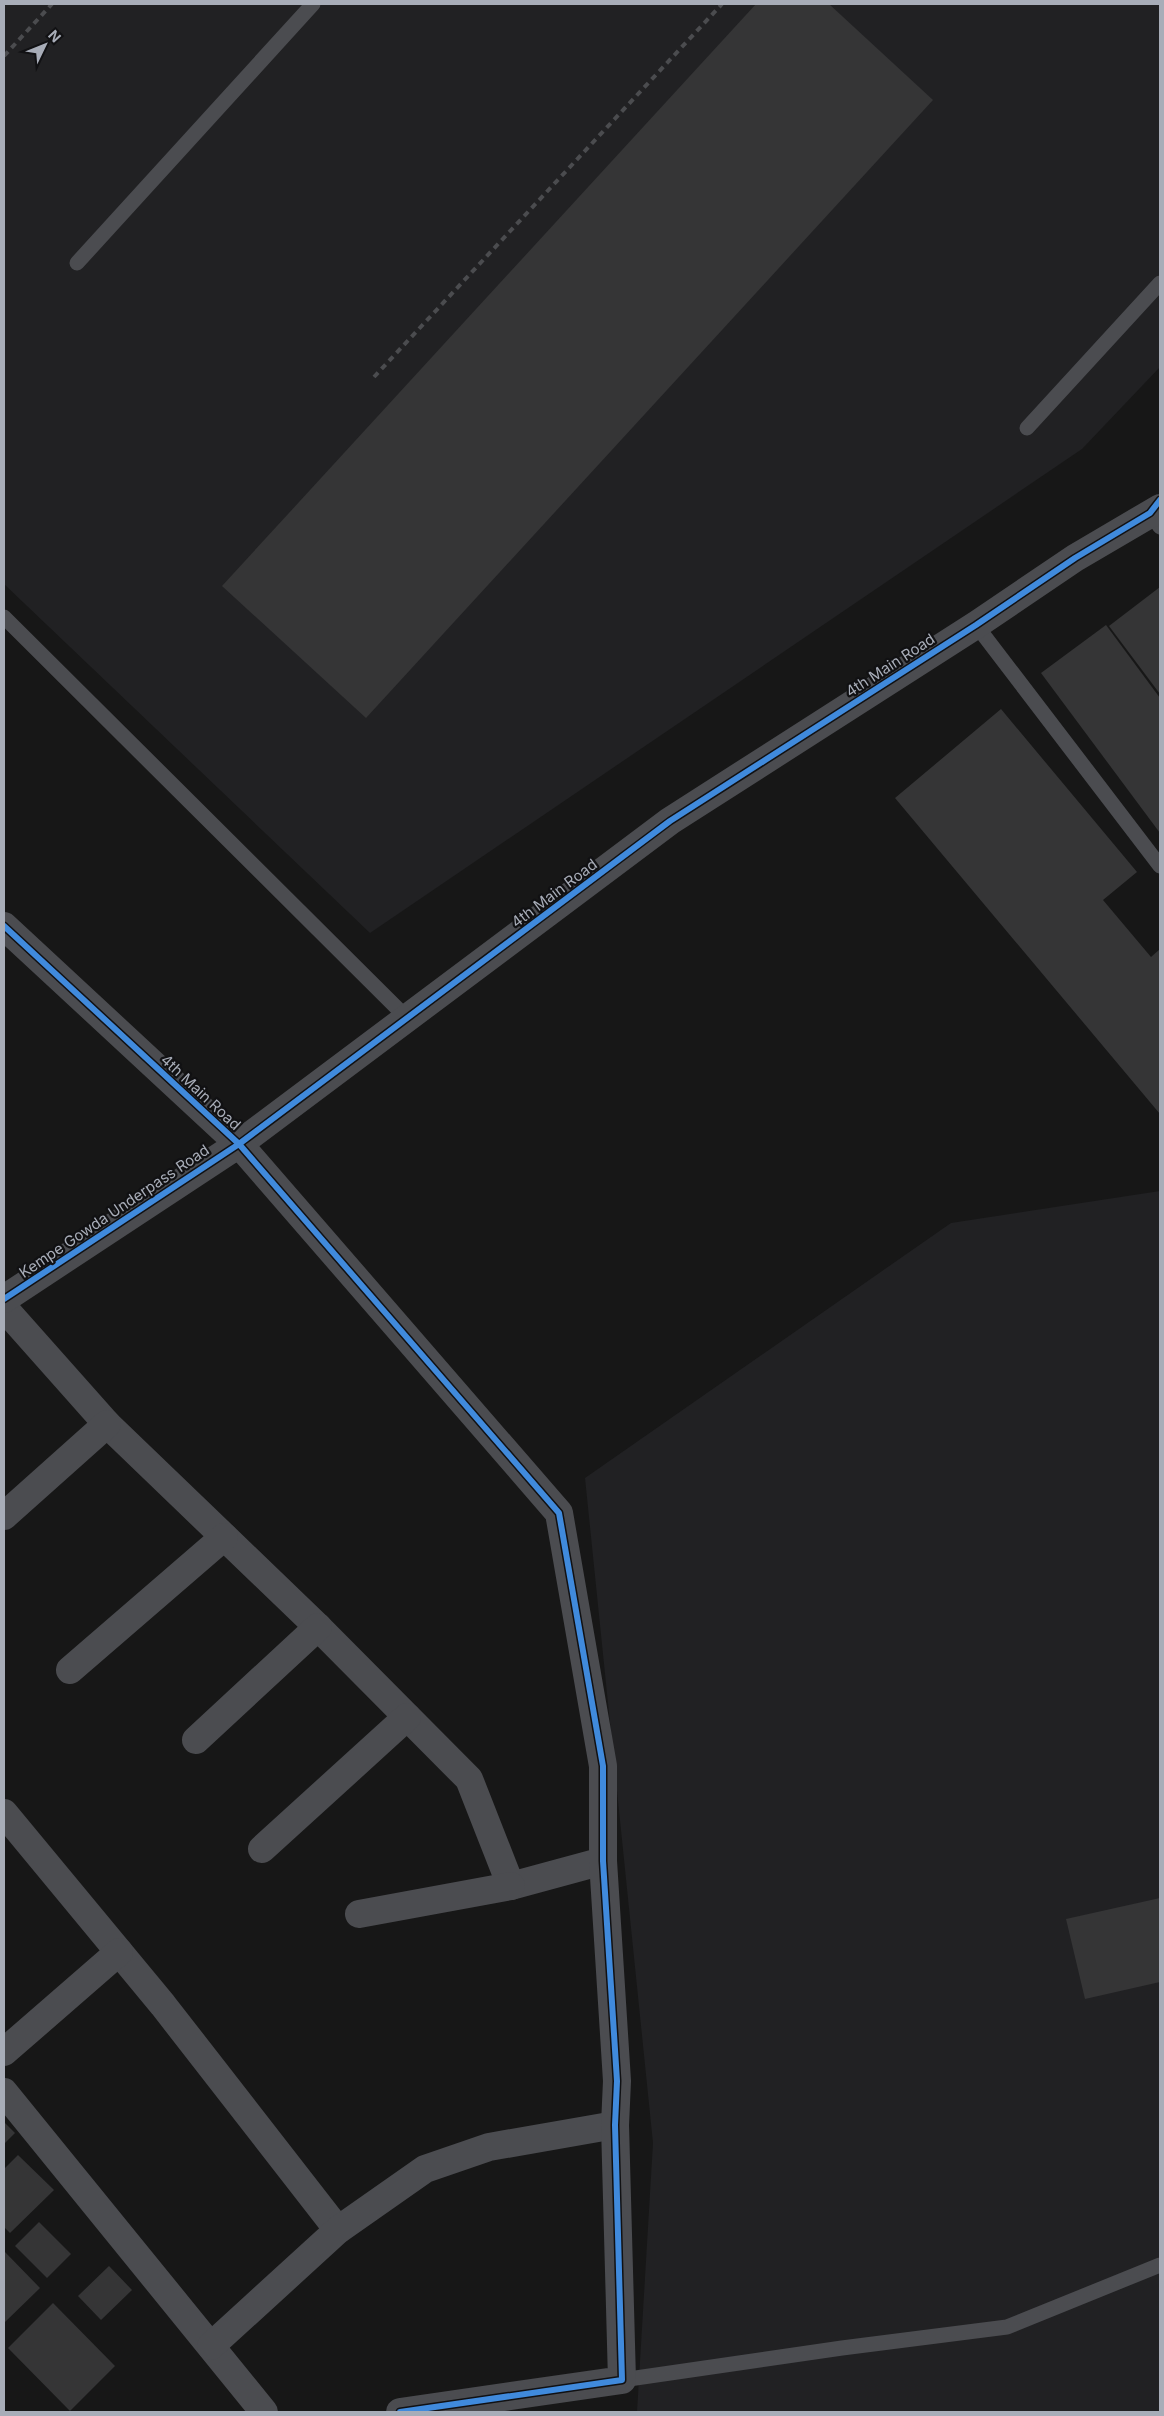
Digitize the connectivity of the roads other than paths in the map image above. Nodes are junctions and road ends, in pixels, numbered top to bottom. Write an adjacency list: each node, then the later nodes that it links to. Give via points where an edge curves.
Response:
1 (313, 4): 2 (lane)
2 (78, 263)
3 (1160, 282): 4 (lane)
4 (1027, 428)
5 (1158, 512): 7 (street, 4th Main Road, via 1076,558)
6 (4, 617): 10 (lane)
7 (976, 625): 8 (lane); 10 (street, 4th Main Road, via 670,821)
8 (1160, 866)
9 (4, 926): 11 (street, 4th Main Road)
10 (406, 1018): 11 (street, 4th Main Road)
11 (239, 1144): 12 (street, Kempe Gowda Underpass Road); 23 (street, via 559,1513 603,1766)
12 (4, 1299)
13 (4, 1308): 14 (street)
14 (107, 1424): 15 (street); 16 (street)
15 (4, 1516)
16 (224, 1537): 17 (street); 18 (street)
17 (318, 1627): 19 (street); 20 (street)
18 (70, 1670)
19 (407, 1717): 22 (street); 24 (street, via 469,1779)
20 (196, 1740)
21 (7, 1825): 26 (street)
22 (262, 1849)
23 (604, 1861): 24 (street); 29 (street, via 616,2081)
24 (511, 1886): 25 (street)
25 (359, 1914)
26 (119, 1952): 27 (street); 30 (street)
27 (4, 2052)
28 (4, 2092): 32 (street)
29 (615, 2125): 30 (street, via 489,2147 425,2169); 33 (street)
30 (338, 2230): 32 (street)
31 (1160, 2265): 33 (lane, via 1006,2327)
32 (211, 2346): 35 (street)
33 (622, 2380): 34 (street)
34 (490, 2406): 36 (street)
35 (264, 2412)
36 (400, 2412)

